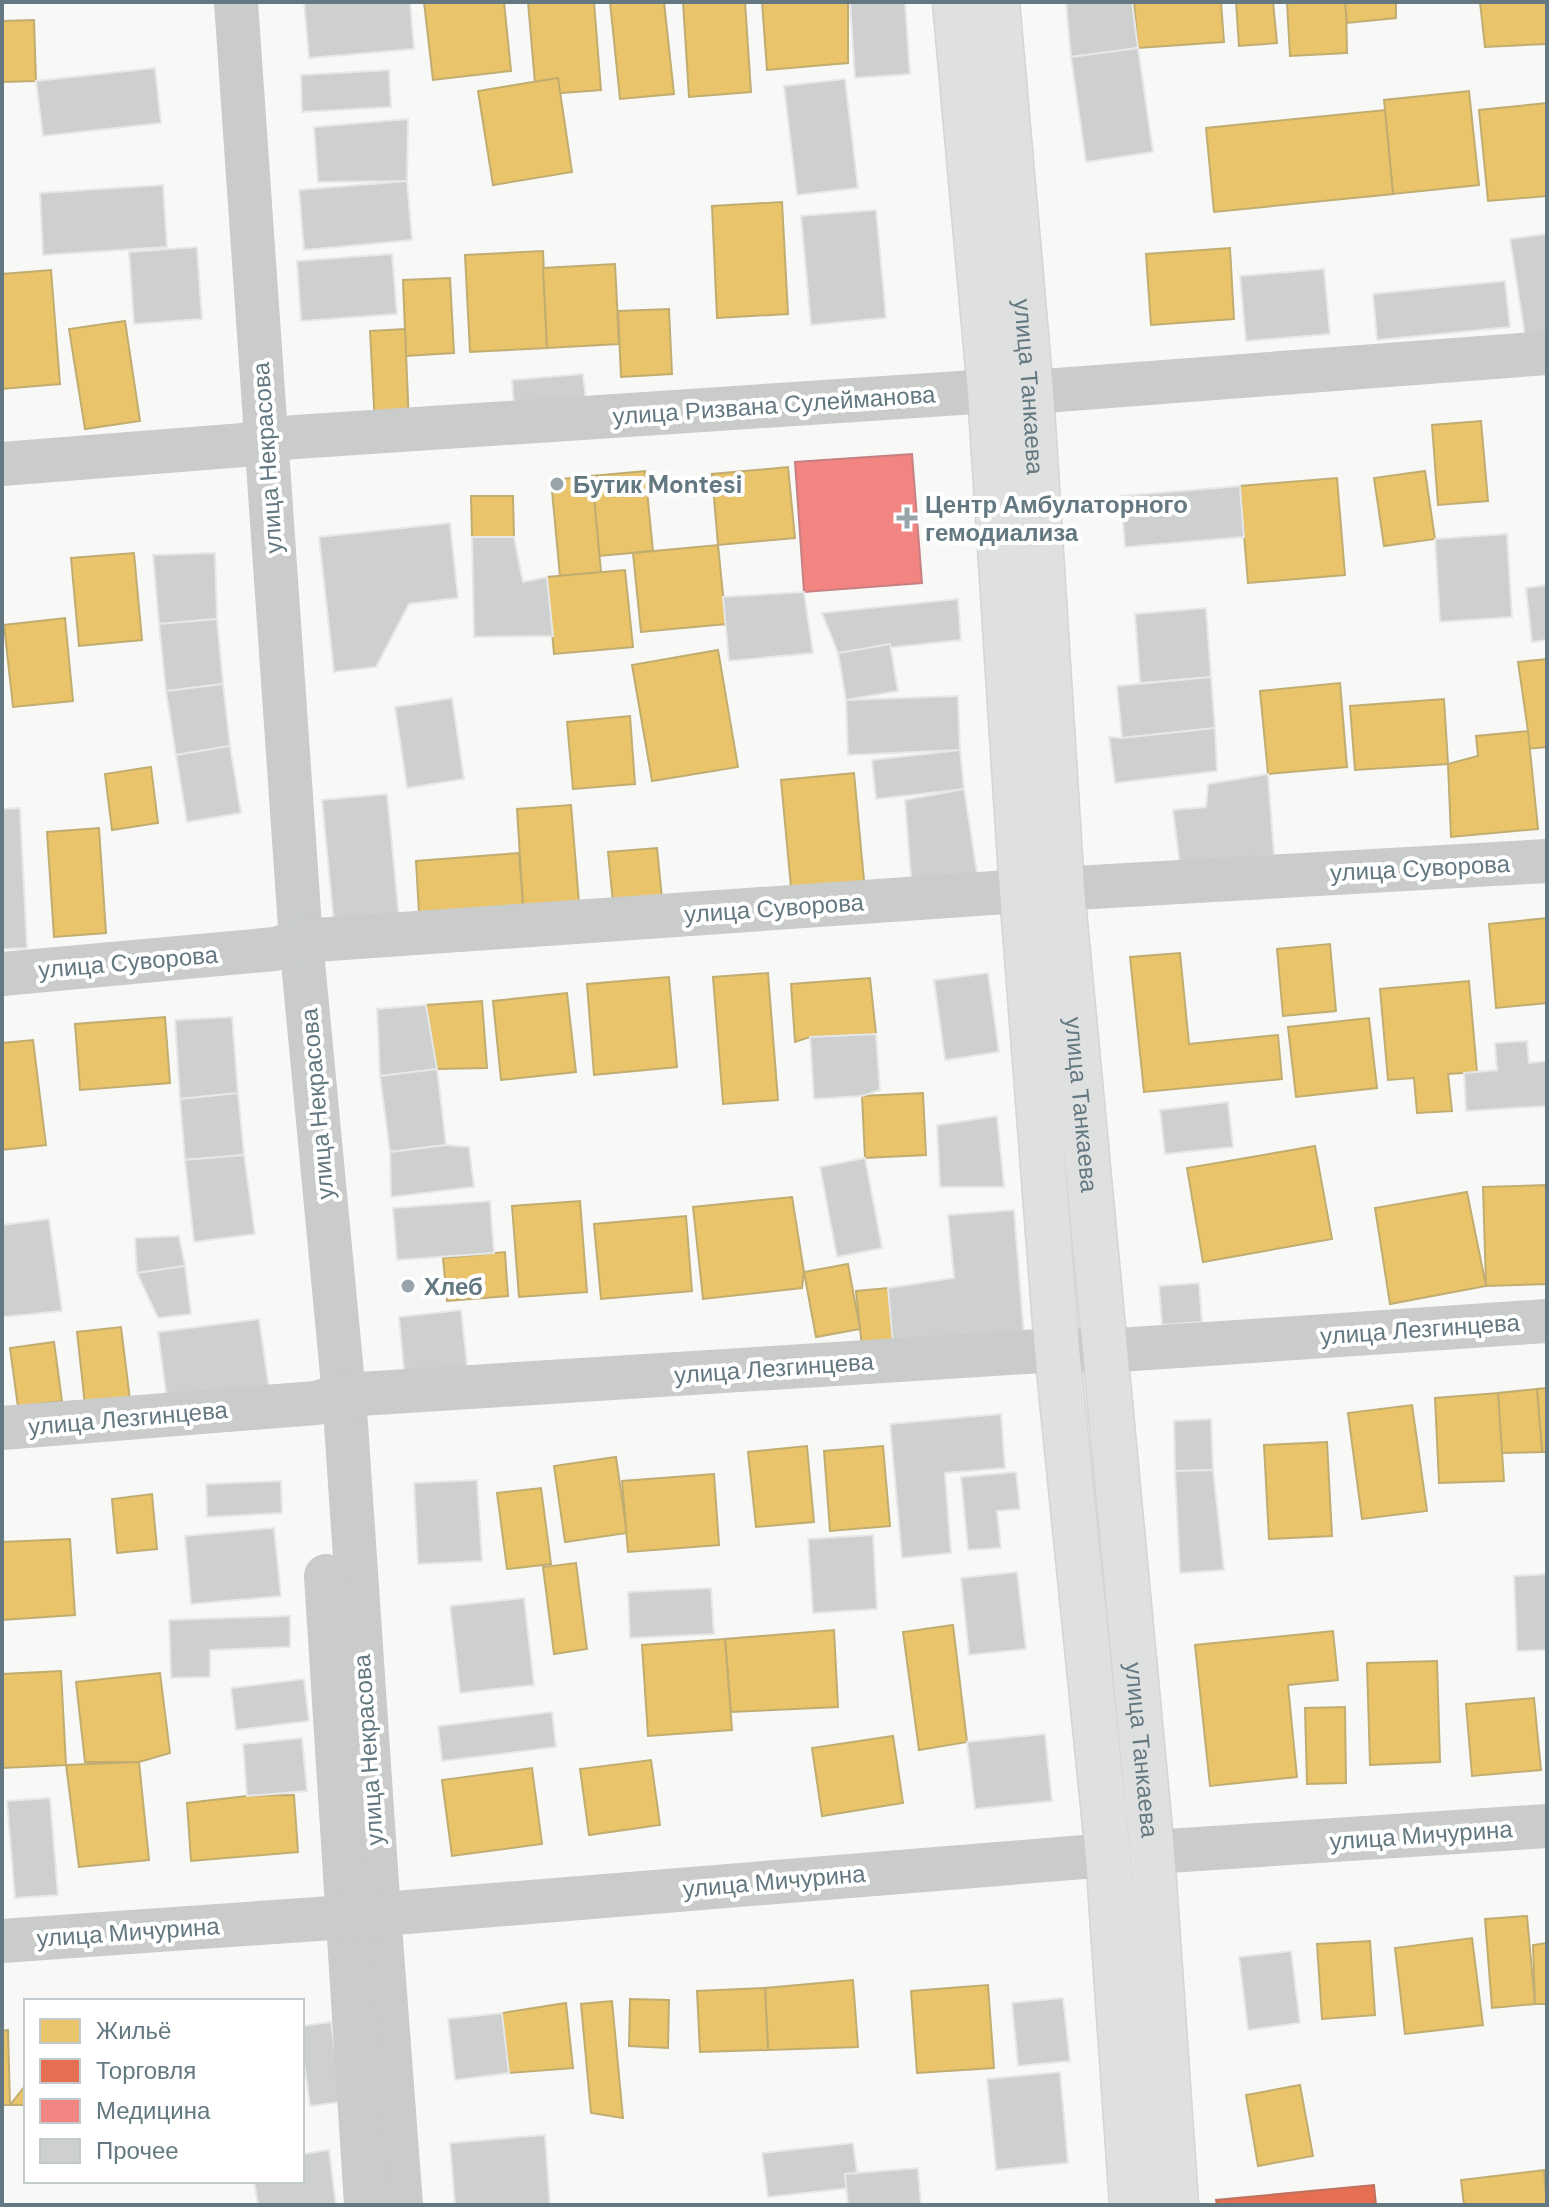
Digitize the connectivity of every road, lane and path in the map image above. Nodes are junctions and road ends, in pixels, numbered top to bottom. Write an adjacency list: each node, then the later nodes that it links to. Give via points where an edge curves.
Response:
1 (209, 2): 7 (street, улица Некрасова)
2 (236, 2): 7 (street, улица Некрасова)
3 (955, 2): 6 (main road, улица Танкаева)
4 (997, 2): 6 (main road, улица Танкаева)
5 (1547, 353): 6 (street, улица Ризвана Сулейманова)
6 (1010, 392): 7 (street, улица Ризвана Сулейманова); 10 (main road, улица Танкаева)
7 (254, 442): 8 (street, улица Ризвана Сулейманова); 11 (street, улица Некрасова)
8 (2, 464)
9 (1547, 861): 10 (street, улица Суворова)
10 (1042, 890): 11 (street, улица Суворова); 14 (main road, улица Танкаева); 15 (main road, улица Танкаева)
11 (288, 945): 12 (street, улица Суворова); 16 (street, улица Некрасова)
12 (2, 974)
13 (1547, 1321): 15 (street, улица Лезгинцева)
14 (1057, 1350): 15 (street, улица Лезгинцева); 16 (street, улица Лезгинцева); 20 (main road, улица Танкаева)
15 (1104, 1351): 19 (main road, улица Танкаева)
16 (330, 1399): 17 (street, улица Лезгинцева); 21 (street, улица Некрасова)
17 (2, 1428)
18 (1547, 1826): 19 (street, улица Мичурина)
19 (1152, 1852): 20 (street, улица Мичурина); 26 (main road, улица Танкаева)
20 (1108, 1855): 21 (street, улица Мичурина); 25 (main road, улица Танкаева)
21 (363, 1915): 22 (street, улица Мичурина); 23 (street, улица Некрасова); 24 (street, улица Некрасова)
22 (2, 1941)
23 (366, 2205)
24 (401, 2205)
25 (1132, 2205)
26 (1176, 2205)

